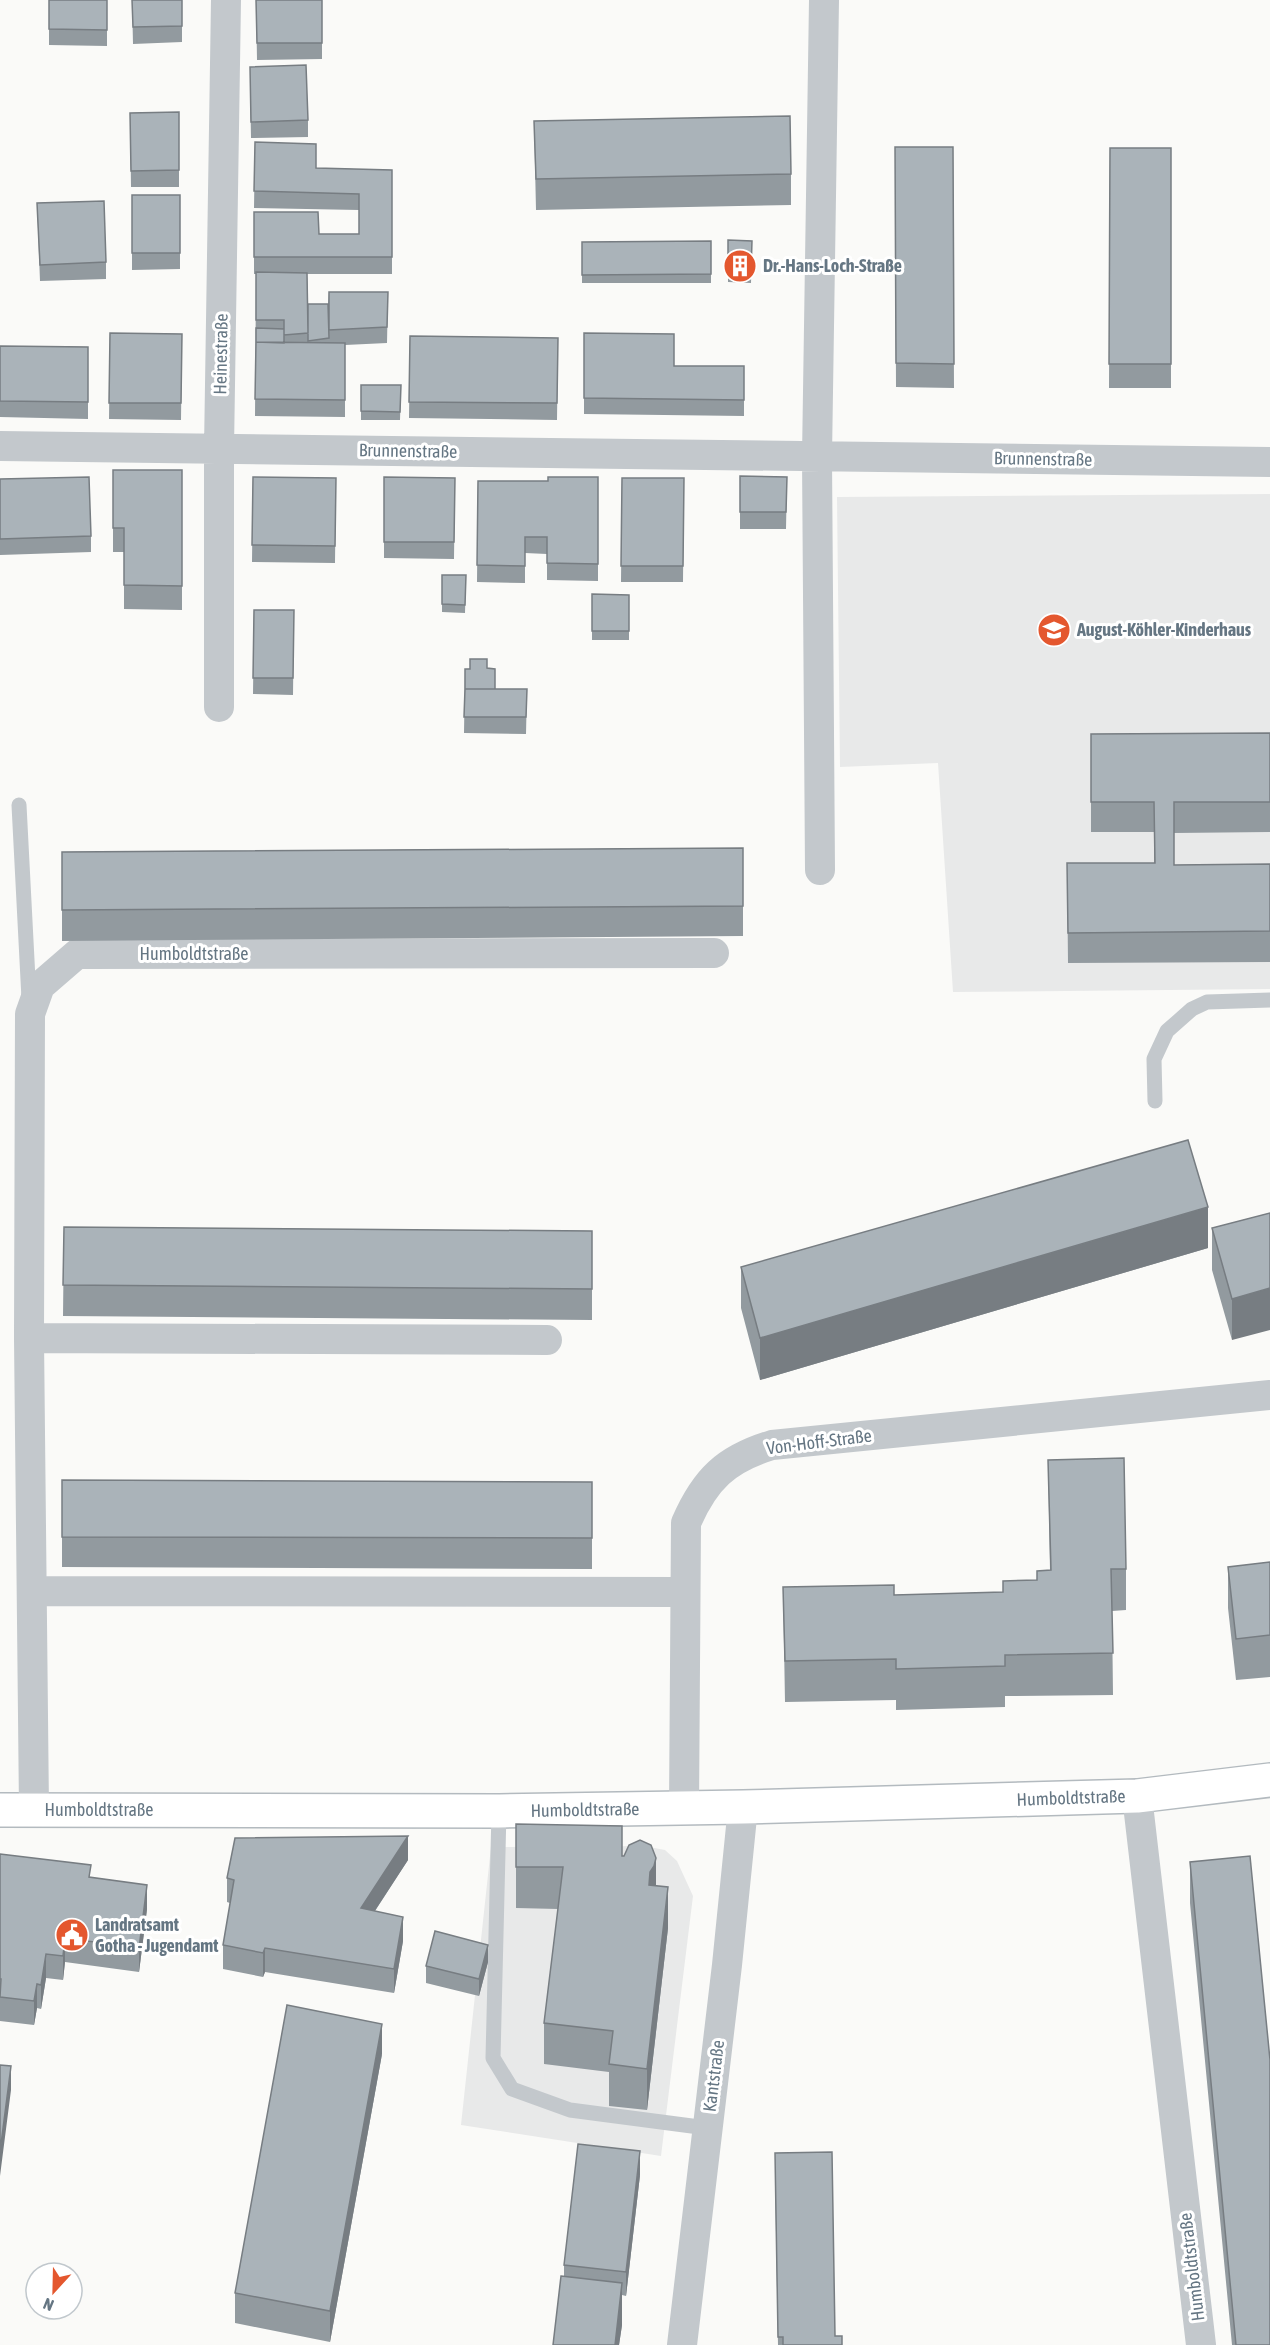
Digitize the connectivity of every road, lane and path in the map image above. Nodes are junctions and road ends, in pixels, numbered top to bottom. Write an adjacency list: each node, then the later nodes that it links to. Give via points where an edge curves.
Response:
1 (225, 0): 4 (street, Heinestraße)
2 (824, 0): 5 (street)
3 (0, 446): 4 (street, Brunnenstraße)
4 (219, 449): 5 (street, Brunnenstraße); 7 (street, Heinestraße)
5 (817, 457): 6 (street, Brunnenstraße); 9 (street)
6 (1270, 462)
7 (219, 707)
8 (19, 805): 12 (lane)
9 (820, 870)
10 (714, 953): 12 (street, Humboldtstraße, via 77,954 40,986)
11 (1270, 1000): 13 (lane, via 1207,1002 1169,1029 1154,1059)
12 (30, 1014): 14 (street, Humboldtstraße)
13 (1155, 1101)
14 (30, 1338): 15 (street); 17 (street, Humboldtstraße)
15 (547, 1340)
16 (1270, 1395): 18 (street, Von-Hoff-Straße, via 772,1445 749,1452 732,1461 704,1486 695,1502 686,1523)
17 (33, 1591): 18 (street); 24 (street, Humboldtstraße)
18 (685, 1592): 22 (street, Von-Hoff-Straße)
19 (1270, 1780): 20 (main road, Humboldtstraße)
20 (1137, 1796): 21 (main road, Humboldtstraße); 28 (street, Humboldtstraße)
21 (743, 1807): 22 (main road, Humboldtstraße); 26 (street, Kantstraße)
22 (684, 1808): 25 (main road, Humboldtstraße)
23 (0, 1810): 24 (main road, Humboldtstraße)
24 (34, 1810): 25 (main road, Humboldtstraße)
25 (499, 1811): 26 (lane, via 492,2058 512,2089 570,2110)
26 (707, 2128): 27 (street, Kantstraße)
27 (682, 2345)
28 (1201, 2345)

